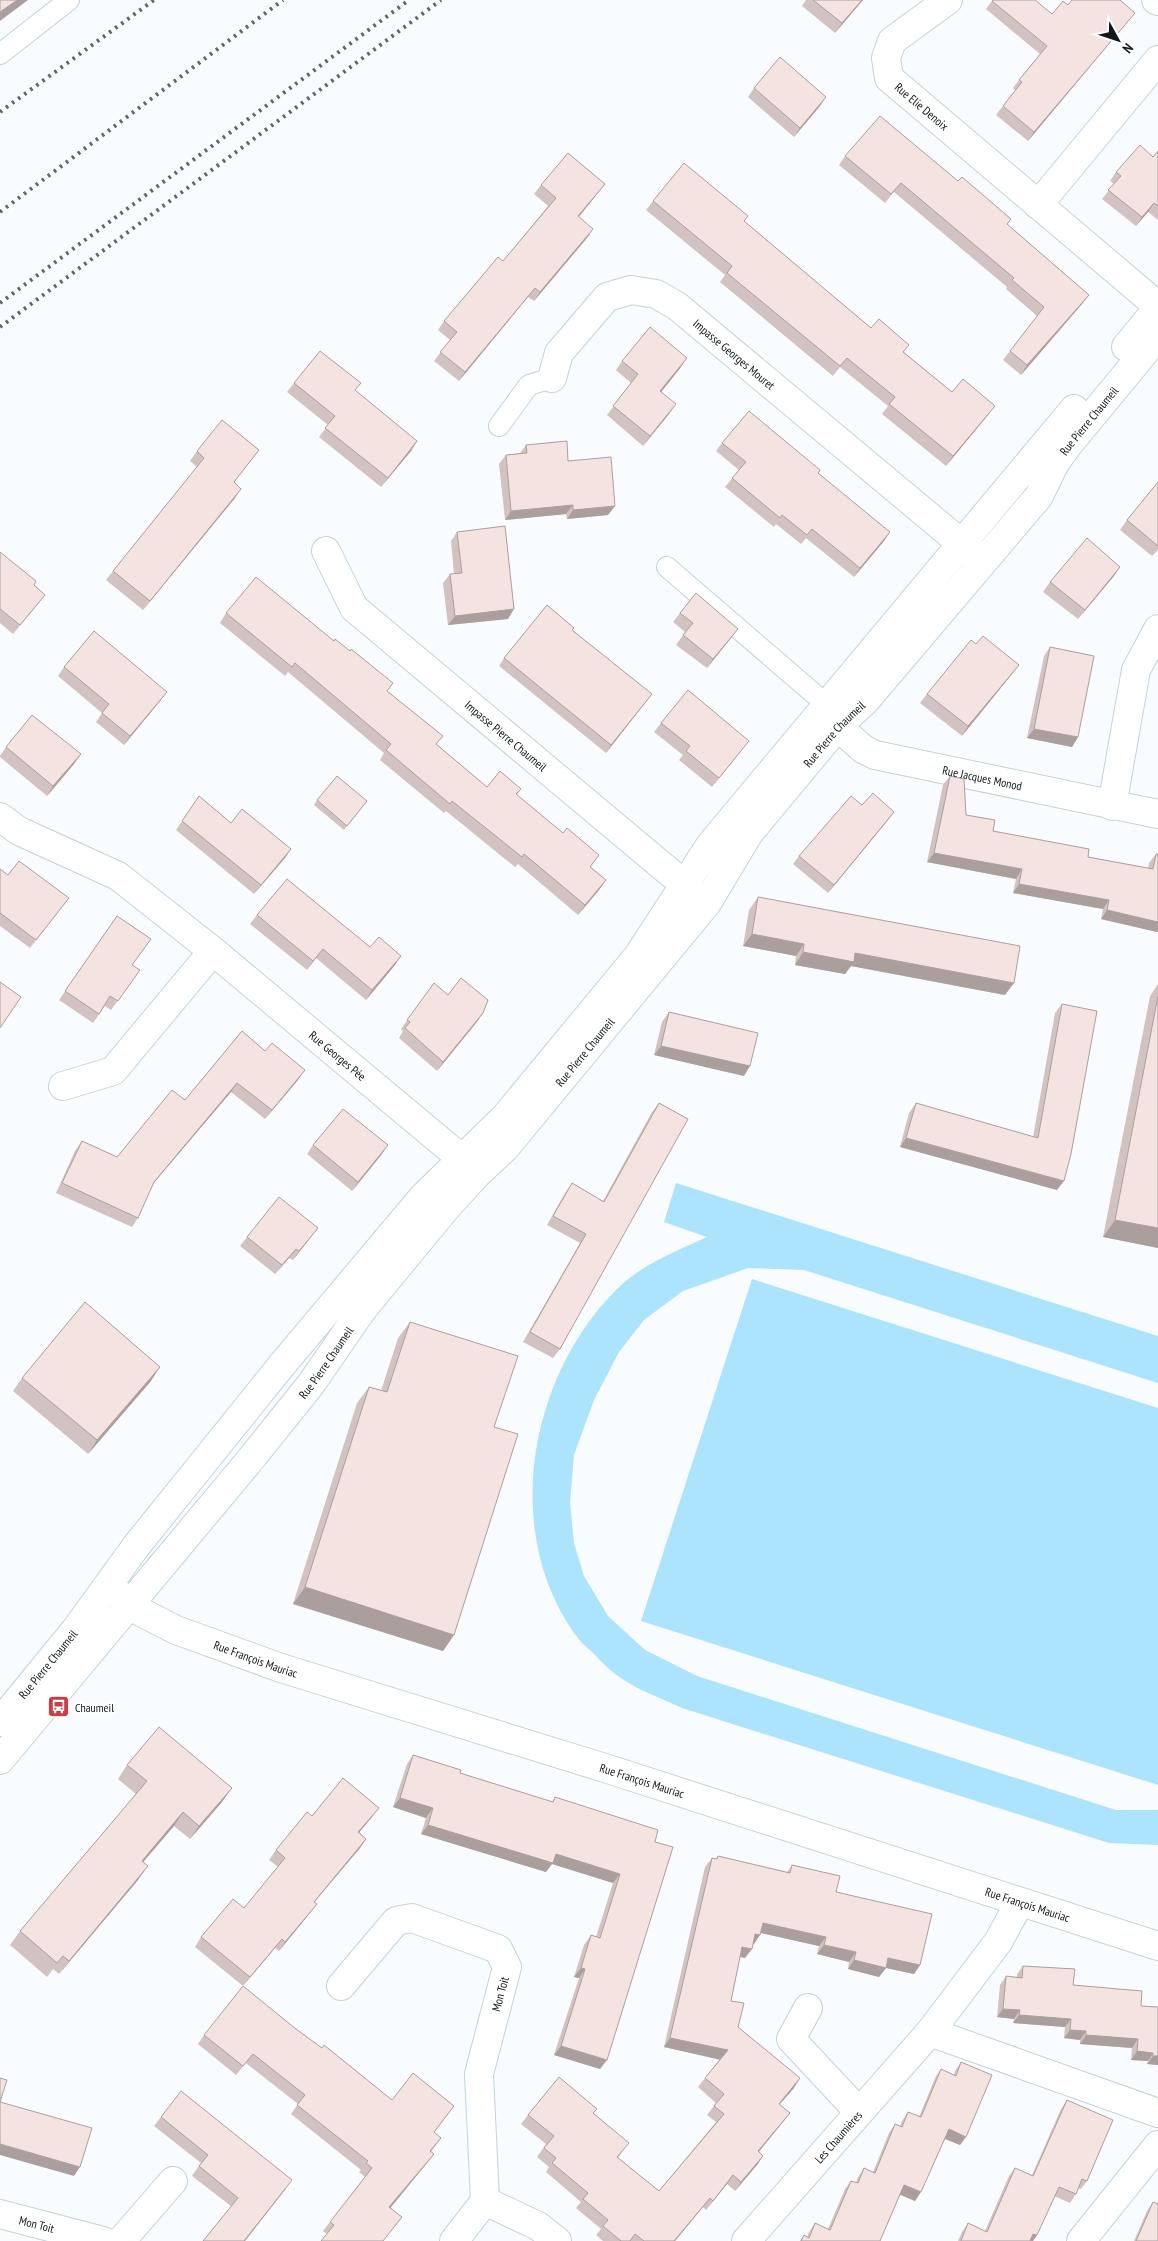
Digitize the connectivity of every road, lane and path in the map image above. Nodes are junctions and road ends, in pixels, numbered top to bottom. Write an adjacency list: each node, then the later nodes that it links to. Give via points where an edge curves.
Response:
1 (69, 0): 3 (lane)
2 (948, 0): 5 (street, Rue Elie Denoix, via 892,41 886,58 889,78)
3 (0, 54)
4 (1158, 60): 5 (street)
5 (1038, 205): 6 (street, Rue Elie Denoix)
6 (1158, 307): 10 (street, Rue Pierre Chaumeil)
7 (1158, 336): 12 (street, Rue Pierre Chaumeil, via 1068,445 1038,496)
8 (552, 378): 9 (lane, Impasse Georges Mouret, via 529,385); 10 (street, Impasse Georges Mouret, via 559,354 607,297 631,290 656,294 677,306)
9 (498, 426)
10 (961, 544): 12 (street, Impasse Georges Mouret); 15 (street, Rue Pierre Chaumeil)
11 (326, 551): 19 (street, Impasse Pierre Chaumeil, via 354,608)
12 (983, 562): 15 (street, Rue Pierre Chaumeil, via 866,700)
13 (667, 567): 15 (lane)
14 (1158, 630): 16 (street, via 1136,670)
15 (829, 714): 16 (street, Rue Jacques Monod, via 863,749 874,755); 19 (street, Rue Pierre Chaumeil, via 711,844); 20 (street, Rue Pierre Chaumeil, via 749,833)
16 (1112, 806): 17 (street, Rue Jacques Monod)
17 (1158, 814)
18 (0, 817): 21 (street, Rue Georges Pée, via 19,831 118,876)
19 (685, 885): 20 (street, Impasse Pierre Chaumeil); 23 (street, Rue Pierre Chaumeil, via 638,956 505,1117)
20 (707, 903): 25 (street, Rue Pierre Chaumeil, via 505,1148 471,1181 368,1303 311,1384)
21 (213, 951): 22 (street, via 113,1071); 23 (street, Rue Georges Pée)
22 (64, 1086)
23 (462, 1159): 24 (street, Rue Pierre Chaumeil, via 422,1197 293,1352 137,1544)
24 (108, 1585): 25 (street, Rue François Mauriac); 26 (street, Rue Pierre Chaumeil)
25 (130, 1604): 27 (street, Rue Pierre Chaumeil); 28 (street, Rue François Mauriac, via 176,1630 281,1668)
26 (0, 1722)
27 (0, 1760)
28 (1020, 1902): 29 (street, Rue François Mauriac); 32 (street, Les Chaumières, via 998,1942)
29 (1158, 1946)
30 (341, 1986): 37 (street, Mon Toit, via 396,1921 412,1918 498,1949 507,1967 479,2074)
31 (808, 2008): 33 (street, via 791,2039)
32 (930, 2032): 33 (street, Les Chaumières); 34 (street)
33 (859, 2112): 43 (street, Les Chaumières)
34 (1158, 2113)
35 (1158, 2145): 44 (street)
36 (173, 2181): 40 (street)
37 (485, 2201): 41 (street); 42 (street, via 538,2226)
38 (0, 2214): 39 (street, Mon Toit)
39 (103, 2241)
40 (121, 2241)
41 (454, 2241)
42 (557, 2241)
43 (746, 2241)
44 (1081, 2241)

